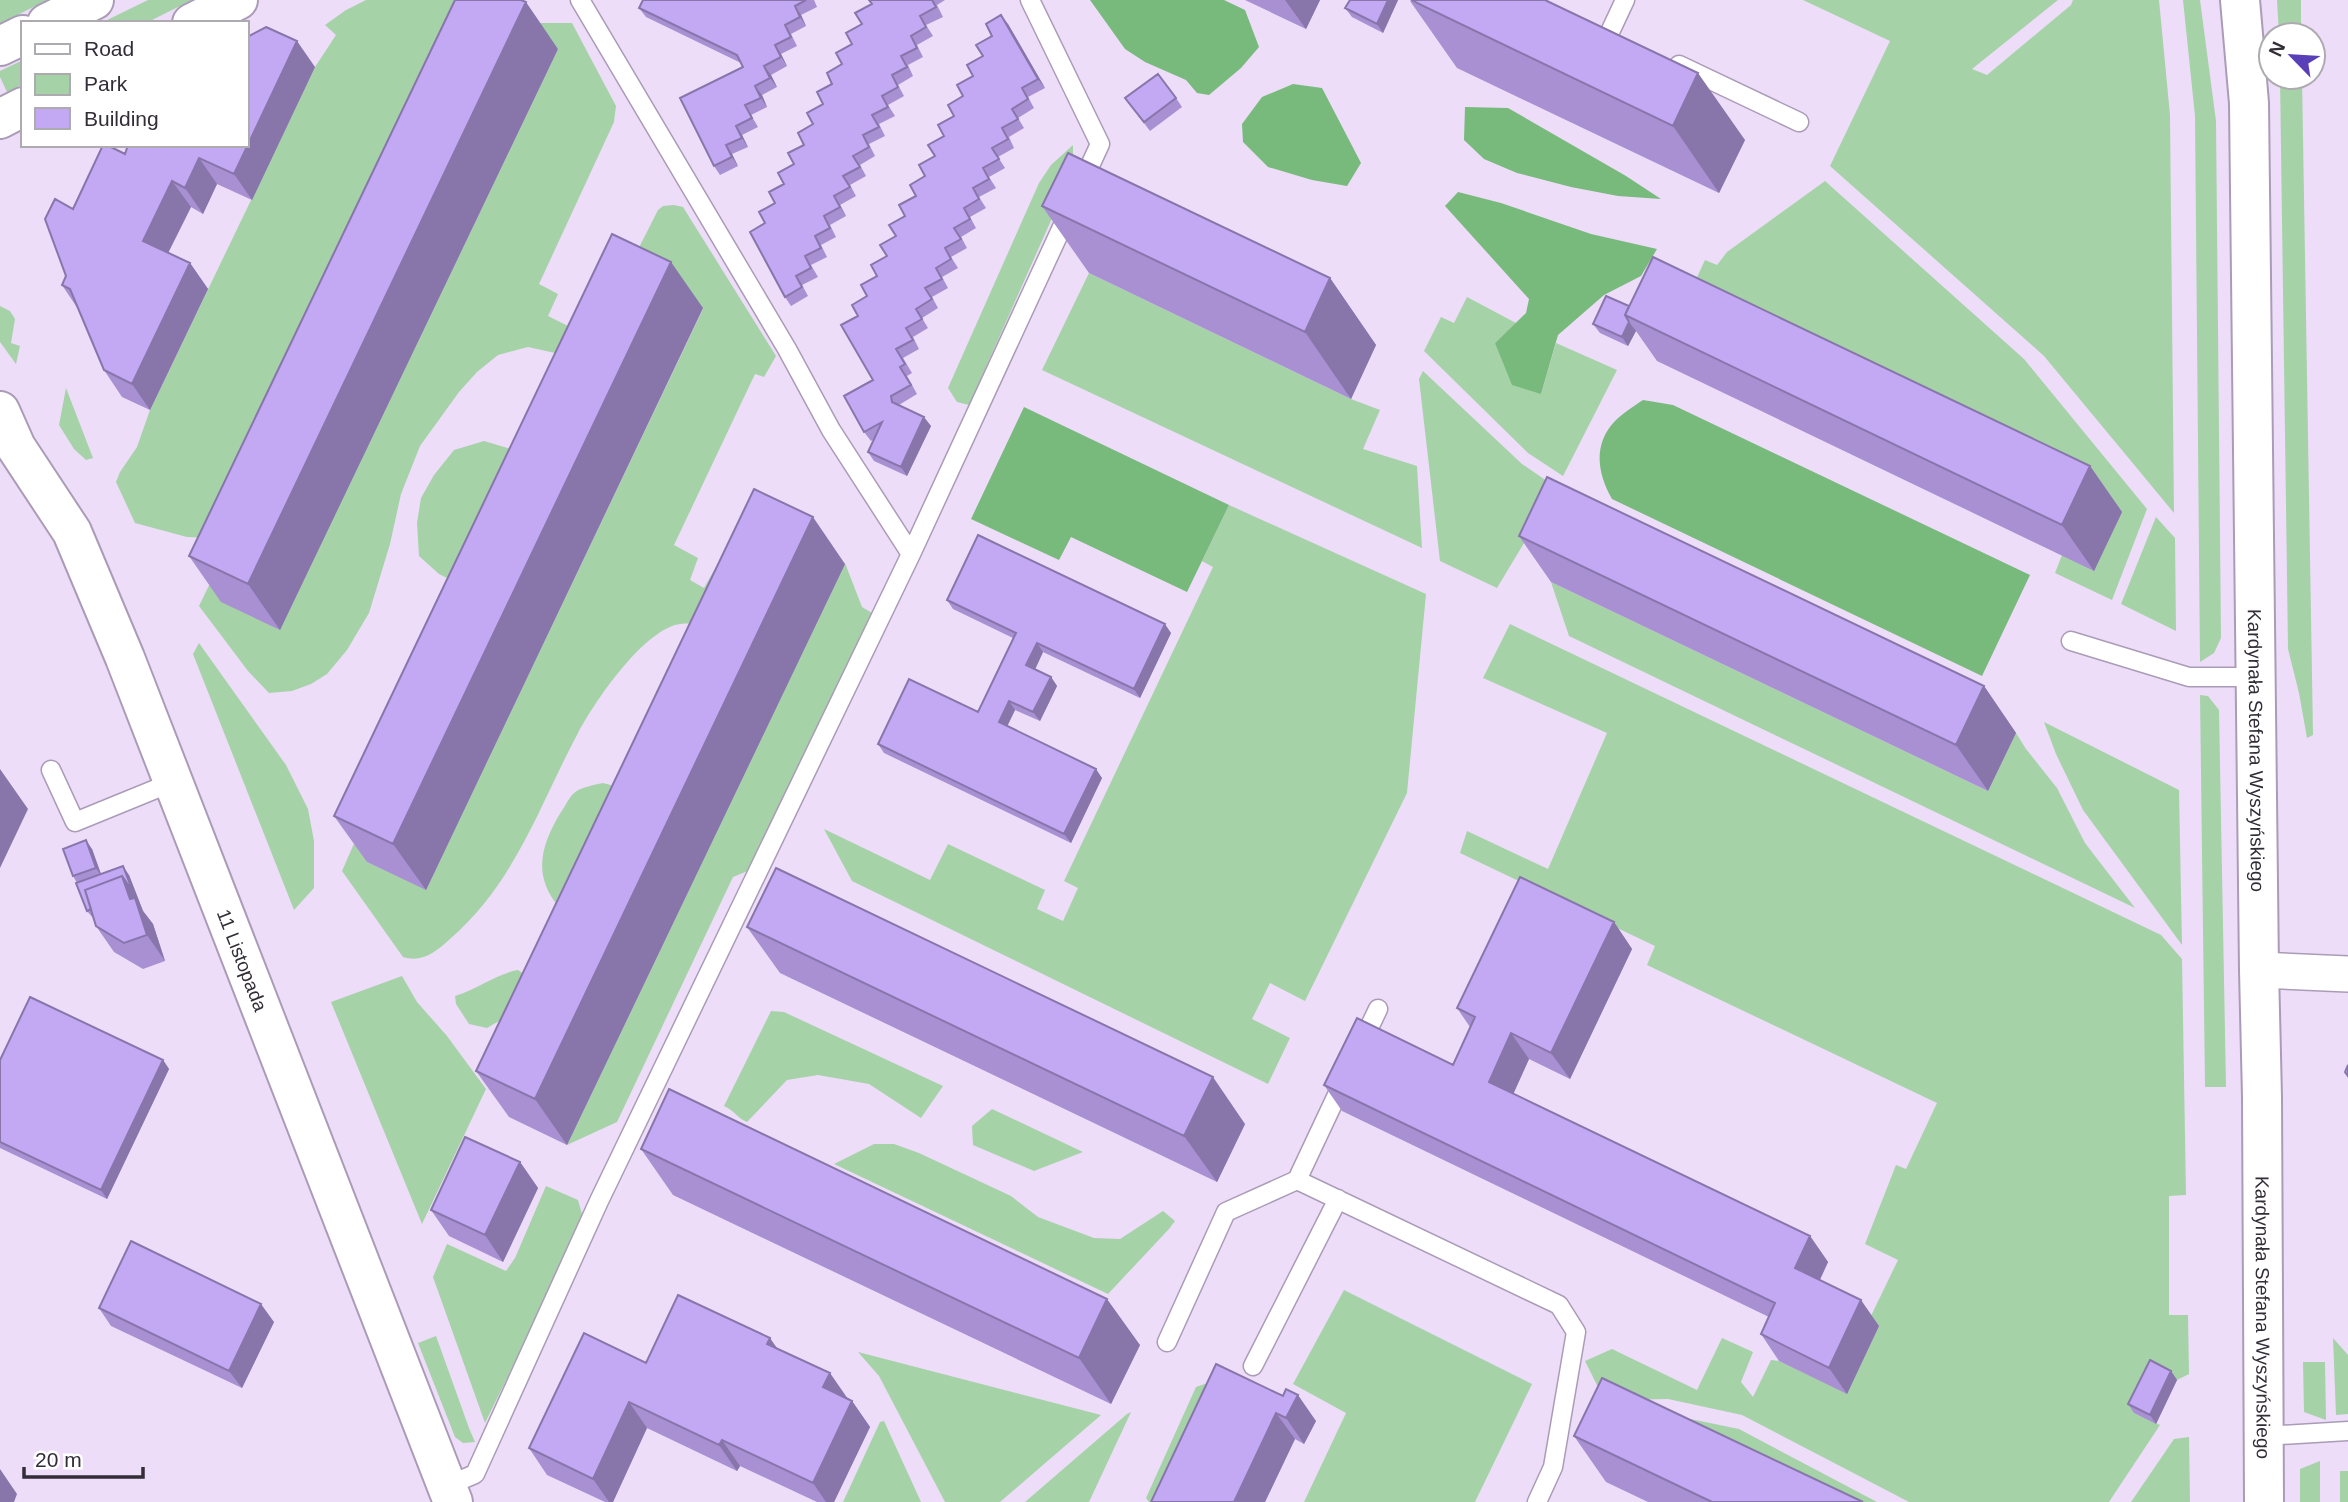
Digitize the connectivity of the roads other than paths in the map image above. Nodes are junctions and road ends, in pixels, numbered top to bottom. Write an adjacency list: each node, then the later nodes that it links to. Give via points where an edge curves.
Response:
1 (94, 0): 7 (main road)
2 (238, 0): 8 (main road)
3 (580, 0): 18 (lane, via 831,430)
4 (1030, 0): 18 (lane, via 1100,144)
5 (1625, 0): 9 (lane)
6 (2240, 0): 20 (main road, Kardynała Stefana Wyszyńskiego, via 2249,103)
7 (51, 21)
8 (196, 21)
9 (1610, 32)
10 (21, 36): 11 (main road)
11 (0, 46)
12 (1660, 56): 15 (lane)
13 (21, 108): 14 (main road)
14 (0, 118)
15 (1799, 122)
16 (0, 411): 17 (main road, 11 Listopada)
17 (8, 440): 22 (main road, 11 Listopada, via 72,532)
18 (911, 554): 32 (lane)
19 (2071, 641): 20 (lane, via 2189,677)
20 (2255, 677): 23 (main road, Kardynała Stefana Wyszyńskiego)
21 (51, 770): 22 (lane, via 75,822)
22 (173, 782): 32 (main road, 11 Listopada, via 348,1234)
23 (2259, 970): 24 (street); 31 (main road, Kardynała Stefana Wyszyńskiego)
24 (2348, 974)
25 (1378, 1009): 26 (lane)
26 (1297, 1180): 27 (lane); 28 (lane, via 1226,1212)
27 (1338, 1199): 29 (lane); 33 (lane, via 1559,1305 1576,1332 1553,1467)
28 (1167, 1342)
29 (1253, 1366)
30 (2348, 1431): 31 (lane)
31 (2263, 1436): 34 (main road, Kardynała Stefana Wyszyńskiego)
32 (458, 1487)
33 (1537, 1502)
34 (2264, 1502)

